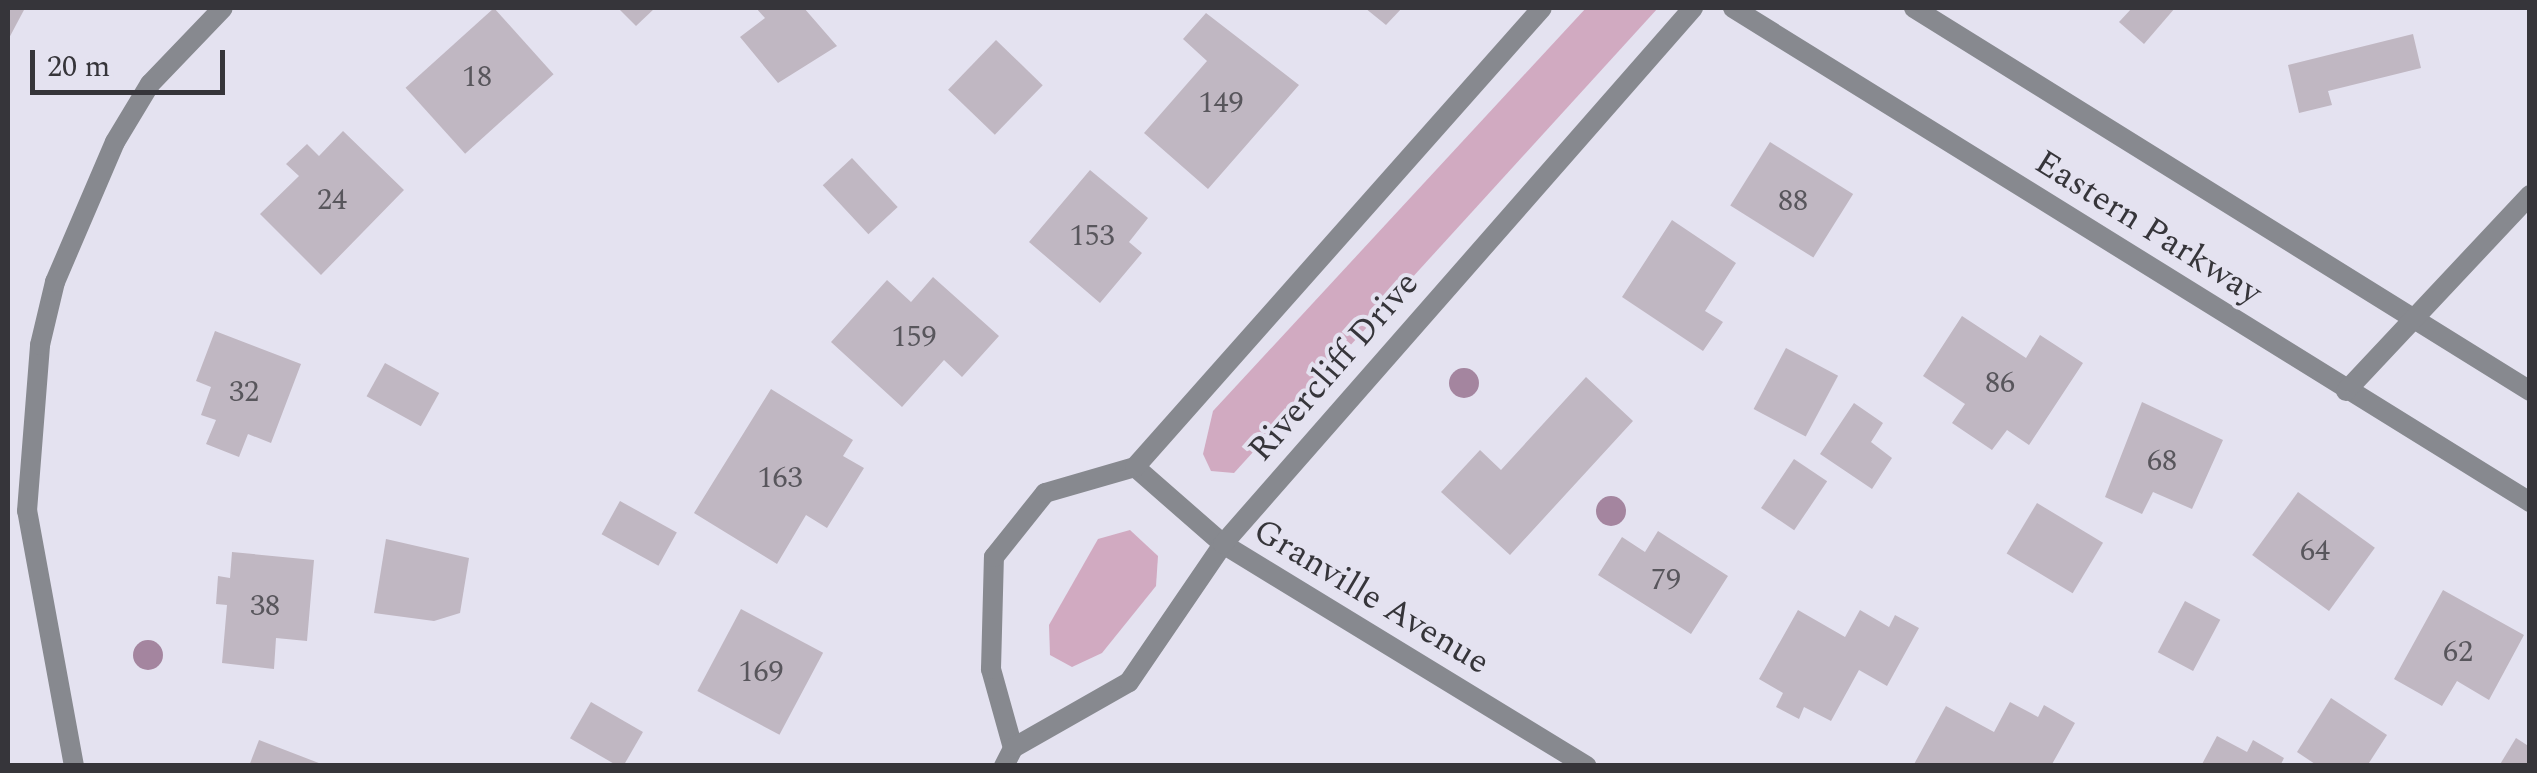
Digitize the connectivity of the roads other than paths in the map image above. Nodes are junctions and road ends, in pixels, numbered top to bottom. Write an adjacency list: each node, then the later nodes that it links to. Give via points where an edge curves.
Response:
1 (223, 8): 14 (street, via 150,84 115,142 55,282 40,345 27,511)
2 (1542, 8): 10 (street)
3 (1692, 8): 12 (street, Rivercliff Drive)
4 (1733, 8): 8 (street, Eastern Parkway)
5 (1914, 8): 7 (street, Eastern Parkway)
6 (2530, 196): 7 (street)
7 (2414, 319): 8 (street); 9 (street, Eastern Parkway)
8 (2346, 391): 11 (street, Eastern Parkway)
9 (2530, 391)
10 (1135, 467): 12 (street, Granville Avenue); 13 (street, Rivercliff Drive, via 1045,492 994,557 991,669)
11 (2530, 502)
12 (1222, 544): 13 (street, Rivercliff Drive, via 1130,682); 15 (street, Granville Avenue)
13 (1009, 757)
14 (74, 766)
15 (1586, 766)

